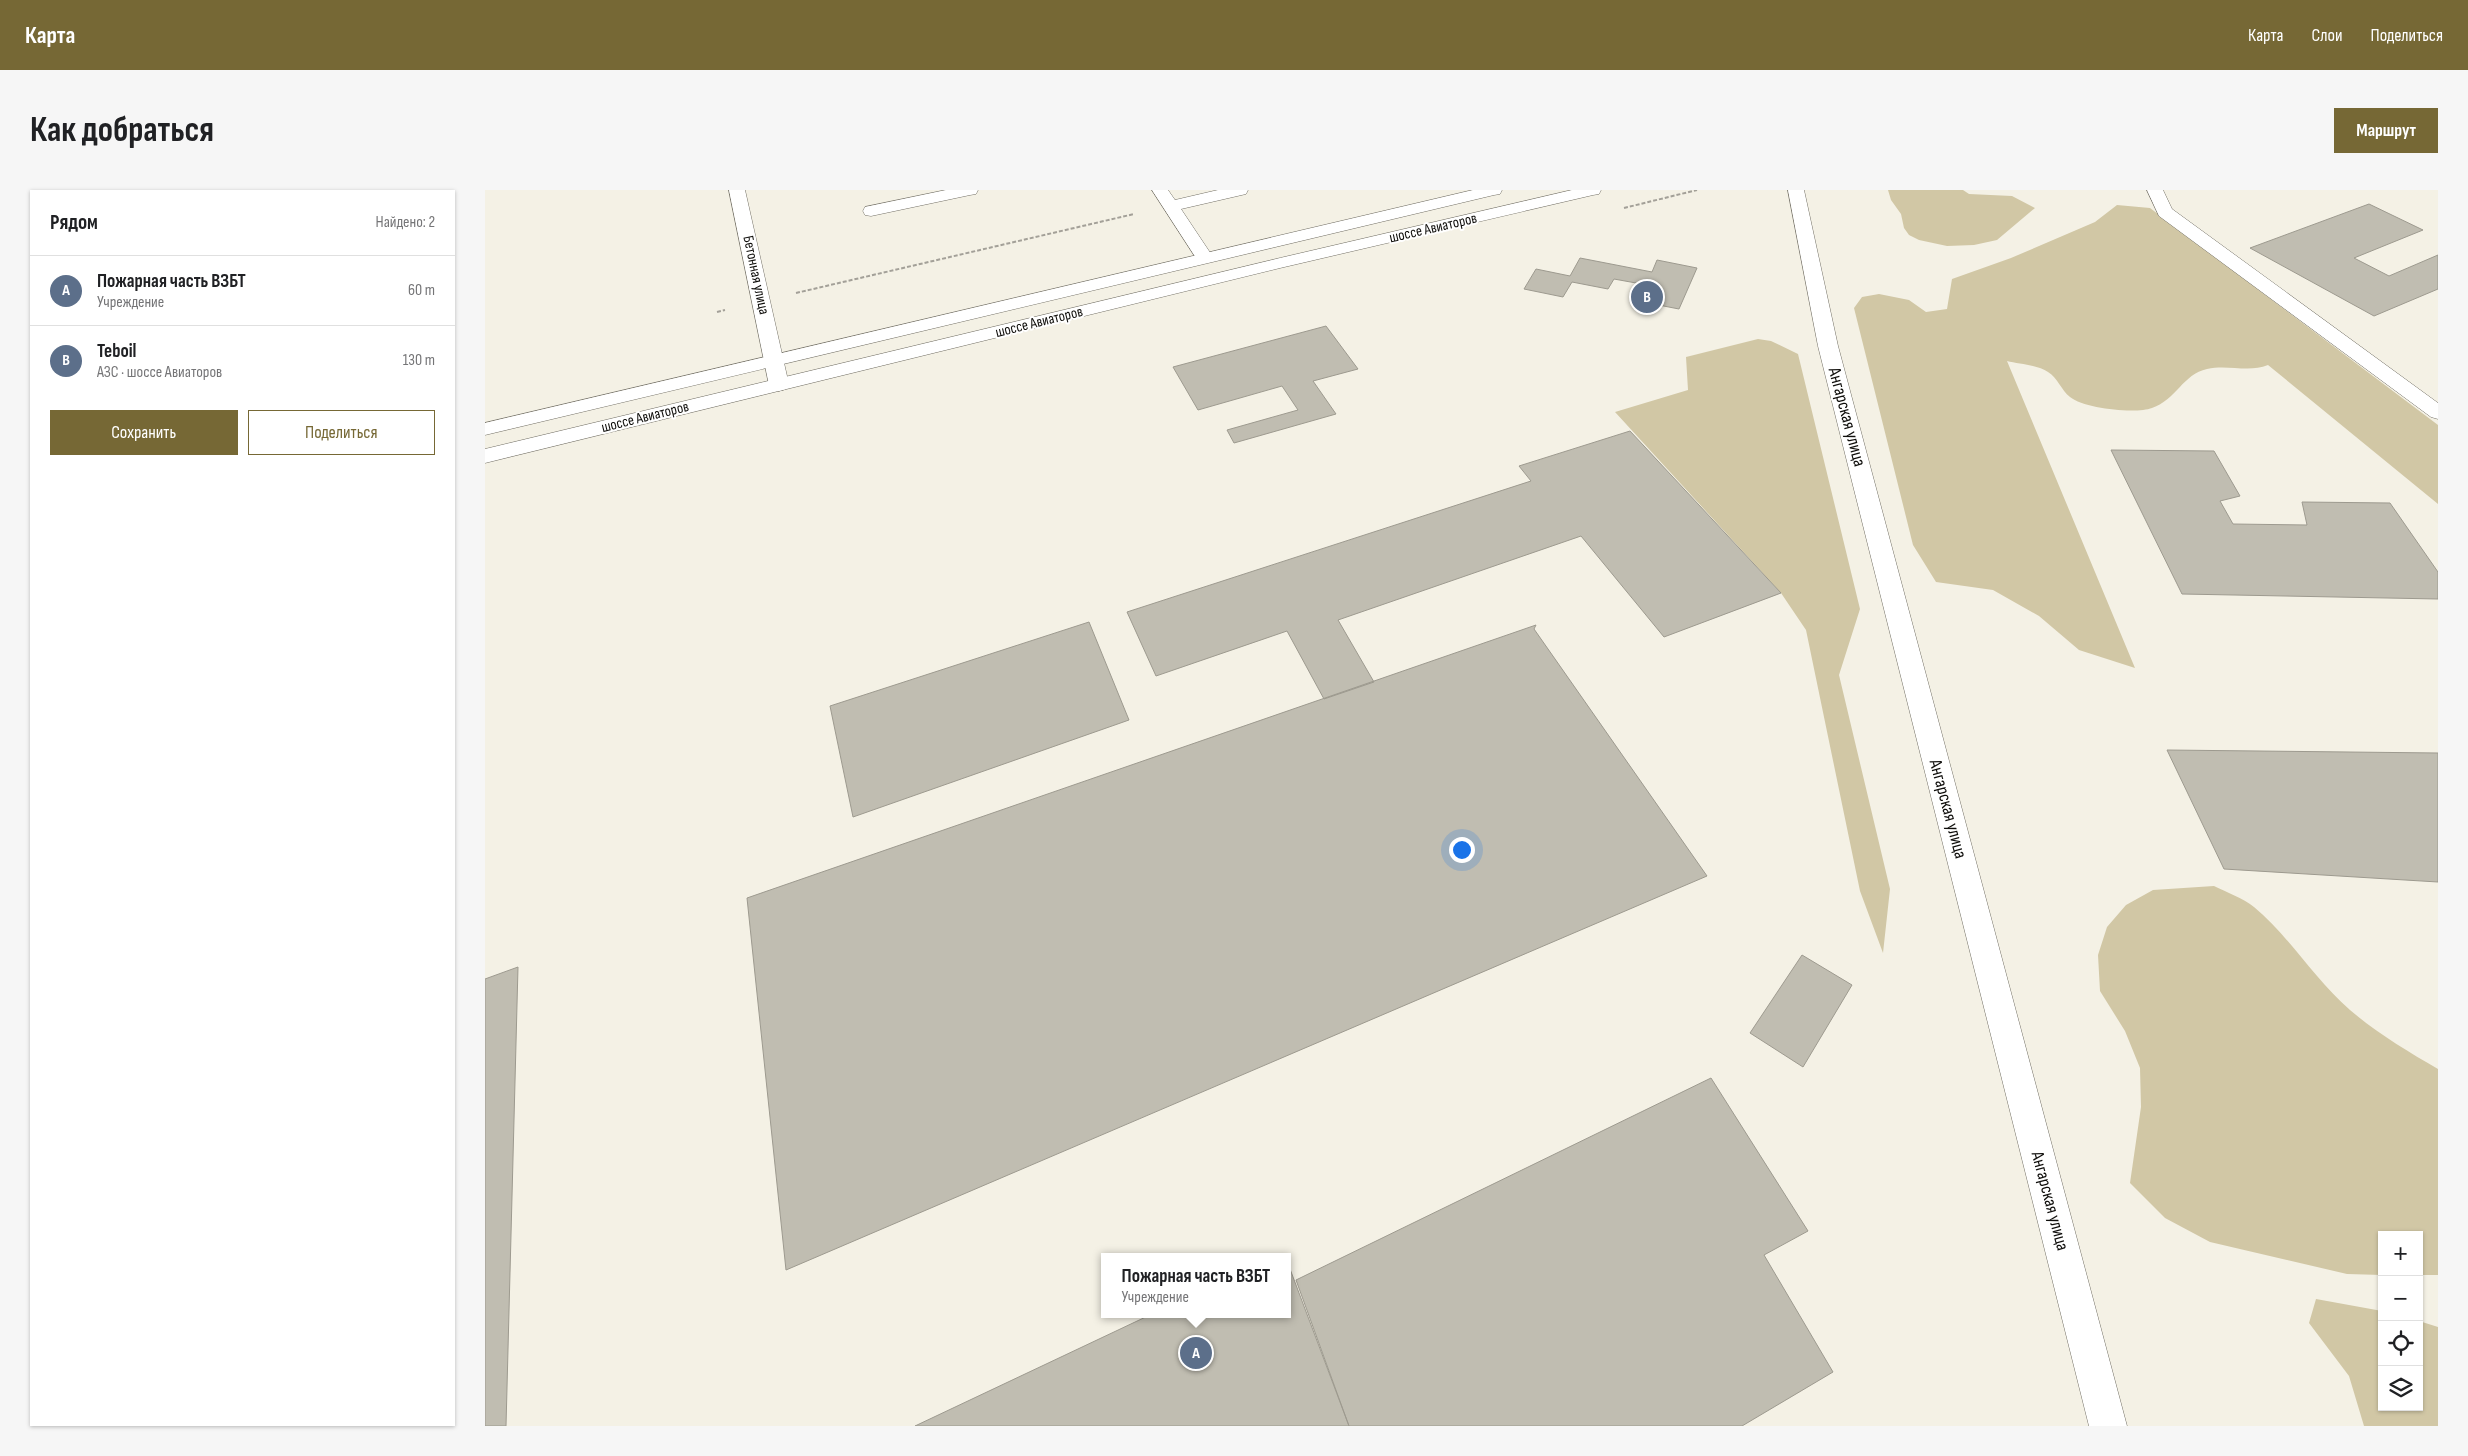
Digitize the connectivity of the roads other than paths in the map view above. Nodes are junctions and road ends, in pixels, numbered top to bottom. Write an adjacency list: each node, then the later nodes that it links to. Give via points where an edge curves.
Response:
1 (737, 190): 12 (main road, Бетонная улица)
2 (970, 190): 10 (main road)
3 (1160, 190): 9 (main road)
4 (1239, 190): 9 (main road)
5 (1493, 190): 11 (main road, шоссе Авиаторов)
6 (1593, 190): 13 (main road, шоссе Авиаторов)
7 (1796, 190): 17 (main road, Ангарская улица, via 1828,346)
8 (2155, 190): 14 (main road, via 2165,212)
9 (1171, 206): 11 (main road)
10 (871, 211)
11 (1204, 257): 12 (main road, шоссе Авиаторов)
12 (775, 360): 13 (main road, Бетонная улица); 15 (main road, шоссе Авиаторов)
13 (779, 385): 16 (main road, шоссе Авиаторов)
14 (2438, 413)
15 (485, 428)
16 (485, 456)
17 (2109, 1426)

